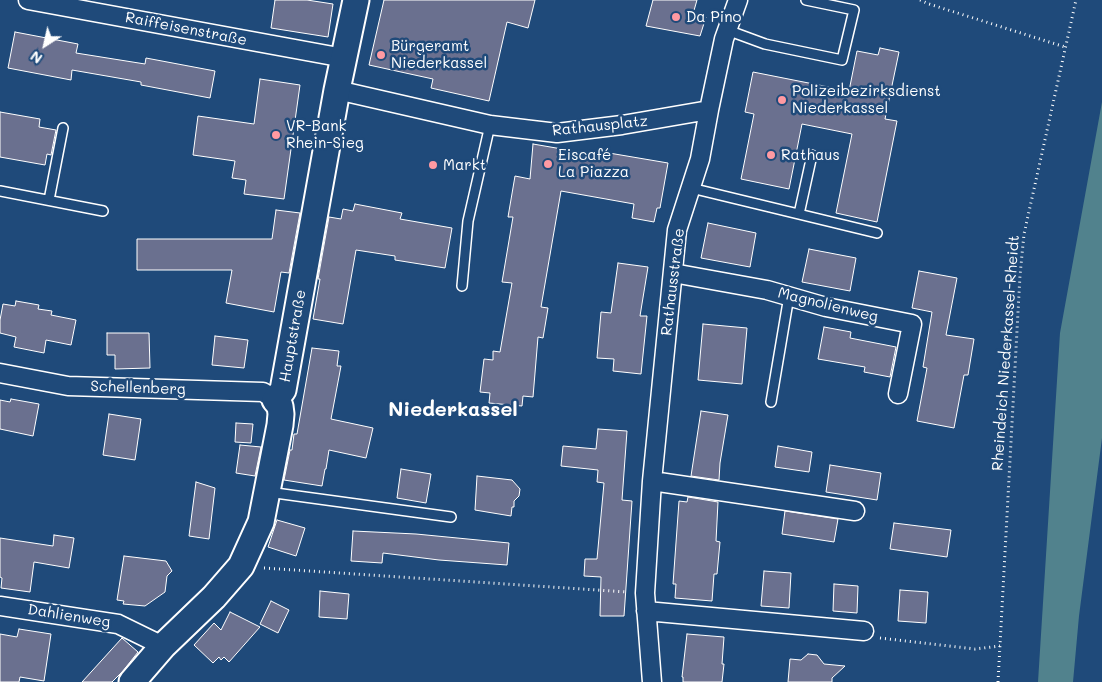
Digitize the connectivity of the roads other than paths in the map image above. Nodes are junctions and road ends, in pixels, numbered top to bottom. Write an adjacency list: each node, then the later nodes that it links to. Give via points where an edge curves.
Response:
1 (28, 0): 6 (street, Raiffeisenstraße)
2 (356, 0): 6 (street, Hauptstraße)
3 (738, 0): 5 (street, Rathausstraße)
4 (806, 0): 5 (lane, via 854,10 842,60 764,44)
5 (727, 30): 8 (street, Rathausstraße)
6 (344, 58): 7 (street, Hauptstraße)
7 (338, 90): 9 (street, Rathausplatz); 23 (street, Hauptstraße, via 283,390)
8 (709, 110): 9 (street, Rathausplatz, via 557,133); 12 (street, Rathausstraße)
9 (490, 125): 19 (lane, via 468,222)
10 (63, 128): 14 (lane)
11 (812, 155): 16 (lane)
12 (691, 188): 16 (lane); 18 (street, Rathausstraße, via 677,230)
13 (0, 191): 14 (lane)
14 (49, 200): 15 (lane)
15 (103, 211)
16 (799, 214): 17 (lane)
17 (877, 233)
18 (673, 273): 20 (street, Magnolienweg); 25 (street, Rathausstraße)
19 (462, 286)
20 (789, 296): 22 (street, Magnolienweg, via 826,307 912,324); 24 (lane)
21 (0, 373): 23 (street, Schellenberg, via 68,386 263,392)
22 (898, 394)
23 (275, 400): 26 (street, Hauptstraße, via 281,414)
24 (771, 402)
25 (652, 481): 27 (street); 30 (street, Rathausstraße)
26 (268, 492): 28 (lane); 32 (street, Hauptstraße, via 261,522 241,566)
27 (855, 511)
28 (451, 517)
29 (0, 606): 32 (street, Dahlienweg, via 118,624)
30 (646, 611): 31 (street); 34 (street, Rathausstraße)
31 (864, 631)
32 (163, 646): 33 (street, Hauptstraße)
33 (132, 682)
34 (652, 682)

